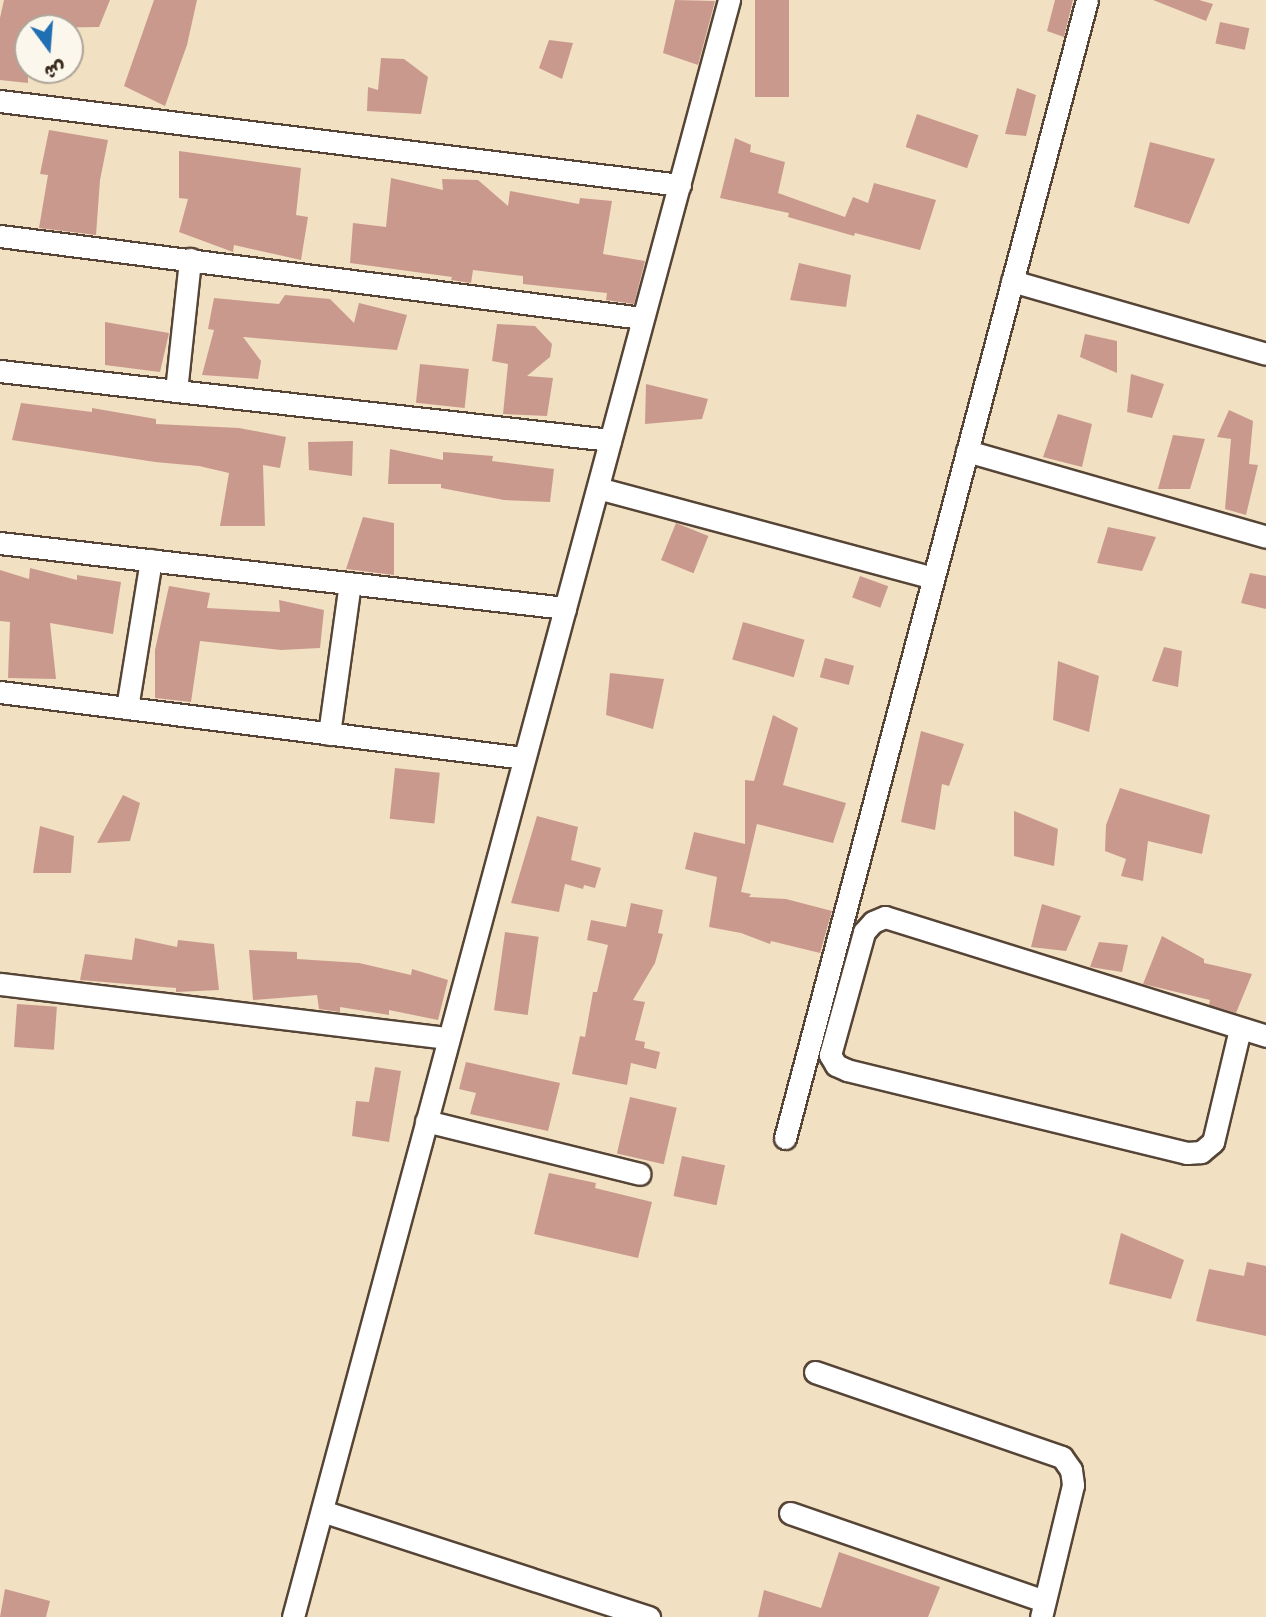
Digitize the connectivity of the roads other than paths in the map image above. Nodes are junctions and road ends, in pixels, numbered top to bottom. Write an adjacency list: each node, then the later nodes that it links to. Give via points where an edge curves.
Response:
1 (729, 0): 4 (street)
2 (1087, 0): 7 (street)
3 (0, 101): 4 (street)
4 (680, 185): 8 (street)
5 (0, 236): 6 (street)
6 (190, 259): 8 (street); 11 (street)
7 (1012, 281): 9 (street); 13 (street)
8 (642, 318): 12 (street)
9 (1266, 354)
10 (0, 370): 11 (street)
11 (176, 391): 12 (street)
12 (610, 440): 14 (street)
13 (967, 451): 15 (street); 18 (street)
14 (598, 488): 18 (street); 20 (street)
15 (1266, 537)
16 (0, 543): 17 (street)
17 (151, 560): 19 (street); 22 (street)
18 (933, 578): 30 (street)
19 (349, 583): 20 (street); 23 (street)
20 (565, 608): 24 (street)
21 (0, 692): 22 (street)
22 (127, 708): 23 (street)
23 (329, 734): 24 (street)
24 (524, 758): 28 (street)
25 (0, 984): 28 (street)
26 (1240, 1029): 26 (street, via 885,917 864,932 830,1055 836,1065 847,1070 1187,1153 1202,1152 1213,1142); 27 (street)
27 (1266, 1036)
28 (448, 1038): 29 (street)
29 (426, 1121): 31 (street); 33 (street)
30 (785, 1138)
31 (640, 1174)
32 (815, 1373): 35 (street, via 1062,1457 1071,1470 1073,1485)
33 (322, 1511): 36 (street); 37 (street)
34 (790, 1513): 35 (street)
35 (1043, 1609)
36 (300, 1615)
37 (649, 1617)

